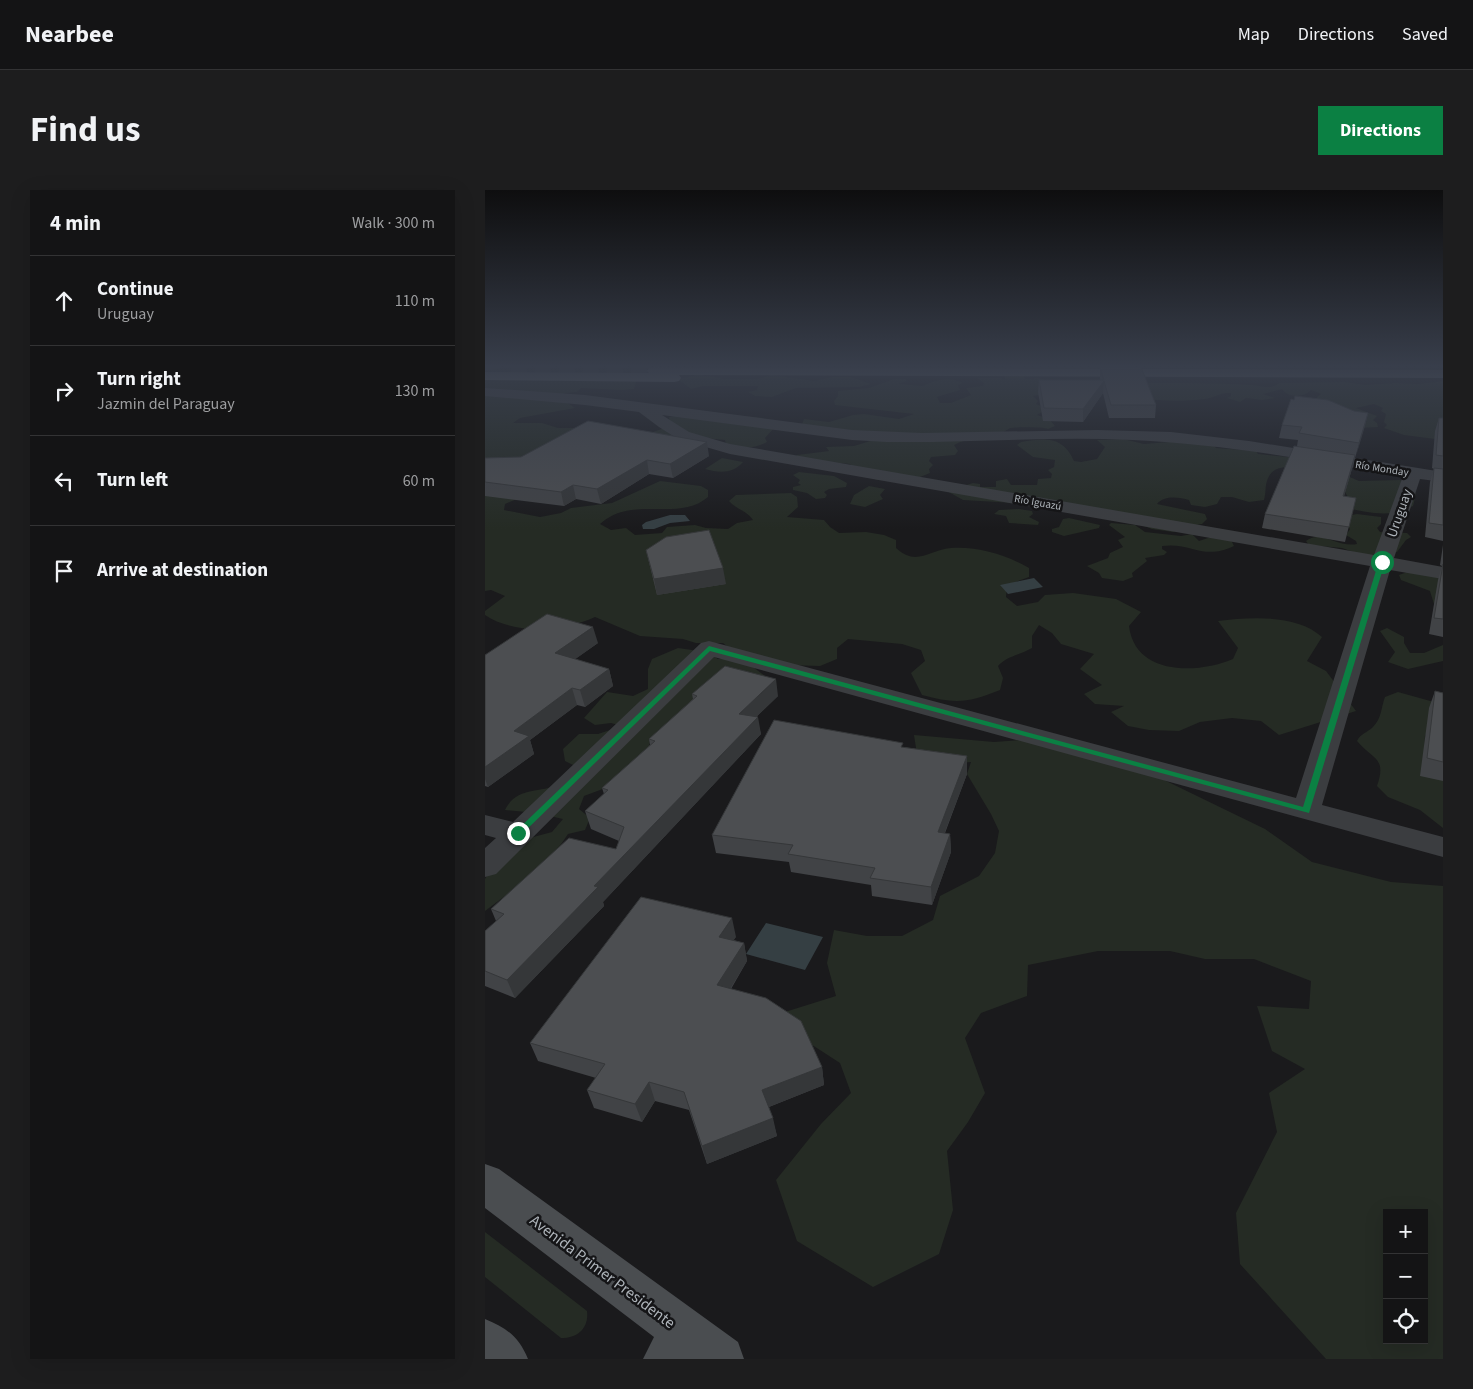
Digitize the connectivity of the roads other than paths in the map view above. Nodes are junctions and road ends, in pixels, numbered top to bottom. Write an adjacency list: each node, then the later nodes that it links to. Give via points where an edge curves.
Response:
1 (659, 420): 5 (street, Río Iguazú, via 675,432 695,441 730,449)
2 (737, 420): 3 (street, Río Monday, via 893,438 1130,435 1207,441)
3 (1413, 473): 4 (street, Río Monday); 5 (street, Uruguay)
4 (1443, 477)
5 (1382, 562): 6 (street, Río Iguazú); 7 (street, Uruguay)
6 (1443, 573)
7 (1307, 811): 9 (street, via 709,648); 10 (street)
8 (485, 825): 9 (street)
9 (518, 833): 11 (street)
10 (1443, 847)
11 (485, 866)
12 (485, 1183): 14 (main road, Avenida Primer Presidente)
13 (485, 1342): 15 (main road)
14 (691, 1351)
15 (505, 1359)

